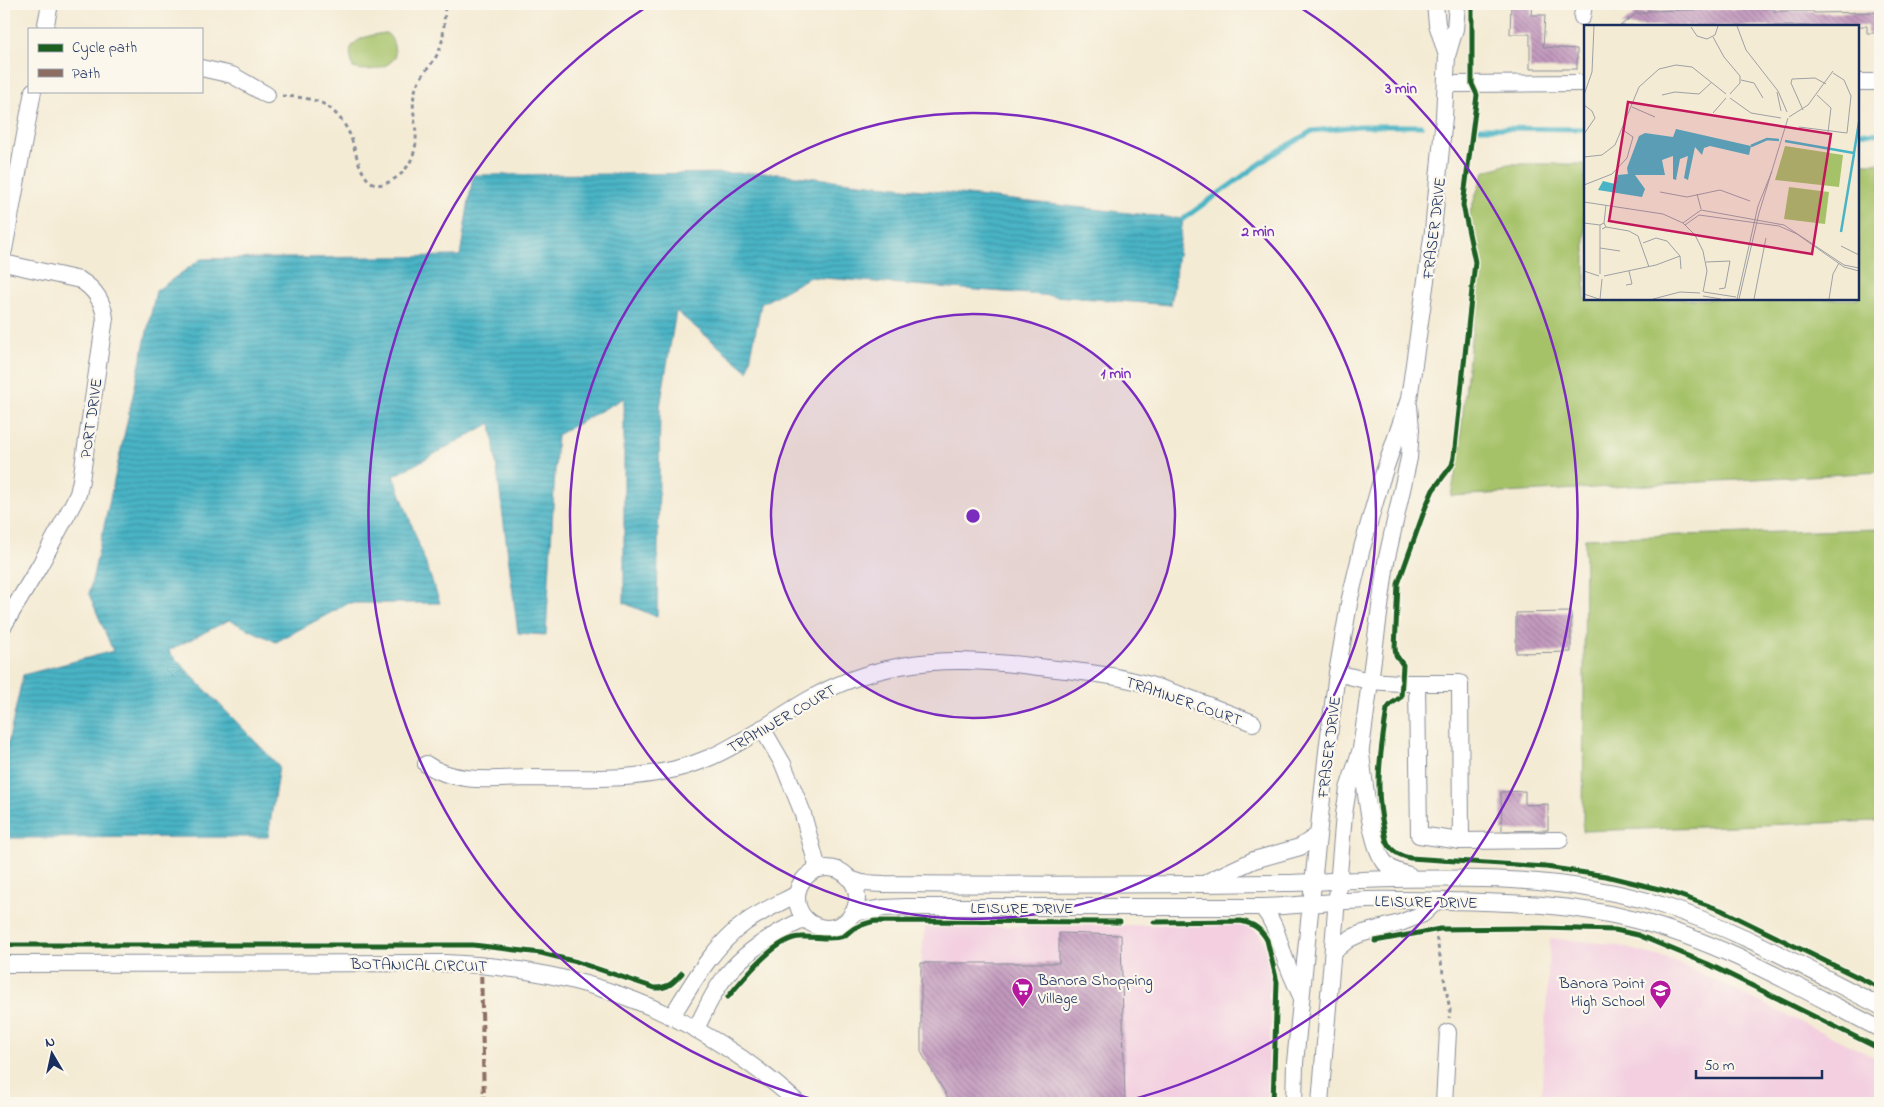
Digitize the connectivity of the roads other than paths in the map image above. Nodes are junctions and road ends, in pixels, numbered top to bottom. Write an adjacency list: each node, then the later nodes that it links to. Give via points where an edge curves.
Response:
1 (50, 4): 4 (street)
2 (1435, 4): 5 (street, FRASER DRIVE, via 1437,24)
3 (1457, 4): 5 (street, FRASER DRIVE, via 1455,29)
4 (45, 28)
5 (1447, 56): 10 (street, FRASER DRIVE)
6 (202, 68): 12 (street, via 232,75)
7 (1859, 82): 8 (street)
8 (1880, 82)
9 (1584, 83): 10 (street)
10 (1447, 84): 15 (street, FRASER DRIVE, via 1436,214)
11 (33, 92): 13 (street)
12 (267, 95)
13 (4, 250)
14 (4, 263): 16 (street, PORT DRIVE, via 88,284 101,302 105,318 78,494)
15 (1409, 399): 17 (street, FRASER DRIVE, via 1380,481 1362,548); 18 (street, FRASER DRIVE, via 1410,458 1386,562)
16 (4, 625)
17 (1337, 673): 18 (street); 24 (street, FRASER DRIVE)
18 (1369, 681): 19 (street); 22 (street, FRASER DRIVE)
19 (1417, 683): 26 (street, via 1419,835); 26 (street, via 1460,684)
20 (1253, 723): 21 (street, TRAMINER COURT, via 1122,678 958,660 902,666 858,676 808,699)
21 (762, 728): 23 (street, TRAMINER COURT, via 737,745 694,764 637,777 481,779 443,774); 27 (street, via 783,764 802,811)
22 (1361, 749): 29 (street, via 1378,852 1392,870); 30 (street, FRASER DRIVE, via 1348,789)
23 (426, 764)
24 (1318, 835): 31 (street, FRASER DRIVE); 32 (street, via 1300,847 1254,860)
25 (1560, 840): 26 (street)
26 (1461, 841)
27 (818, 869): 28 (street, LEISURE DRIVE, via 836,869); 35 (street, via 804,878)
28 (850, 879): 33 (street, LEISURE DRIVE, via 884,884); 42 (street, via 857,896)
29 (1421, 879): 30 (street, LEISURE DRIVE); 47 (street, LEISURE DRIVE, via 1553,884 1592,889 1660,905 1722,928)
30 (1339, 881): 31 (street, LEISURE DRIVE); 37 (street, FRASER DRIVE)
31 (1314, 882): 32 (street, LEISURE DRIVE); 38 (street, FRASER DRIVE)
32 (1205, 883): 34 (street, LEISURE DRIVE)
33 (969, 884): 34 (street, LEISURE DRIVE); 39 (street, LEISURE DRIVE)
34 (1036, 884): 40 (street, via 1051,893 1115,894)
35 (797, 894): 43 (street, via 797,903); 48 (street, via 746,922 732,934 700,970)
36 (1437, 901): 37 (street, LEISURE DRIVE); 44 (street, via 1422,914 1360,934); 49 (street, LEISURE DRIVE, via 1551,905 1636,920 1719,949)
37 (1337, 902): 38 (street, LEISURE DRIVE); 44 (street, FRASER DRIVE)
38 (1311, 905): 41 (street, LEISURE DRIVE); 46 (street, FRASER DRIVE)
39 (948, 907): 40 (street, LEISURE DRIVE); 42 (street, LEISURE DRIVE, via 884,908)
40 (1131, 907): 41 (street, LEISURE DRIVE)
41 (1262, 907): 46 (street, via 1276,927)
42 (852, 913): 43 (street, LEISURE DRIVE, via 847,920 830,928)
43 (805, 919): 50 (street, via 784,928 743,958 722,980)
44 (1334, 952): 54 (street, FRASER DRIVE)
45 (4, 964): 48 (street, BOTANICAL CIRCUIT, via 481,964 570,979 623,995)
46 (1301, 996): 53 (street, FRASER DRIVE)
47 (1880, 1006)
48 (672, 1016): 50 (street, BOTANICAL CIRCUIT)
49 (1880, 1028)
50 (696, 1029): 52 (street, BOTANICAL CIRCUIT, via 739,1055)
51 (1448, 1032): 55 (street)
52 (798, 1103)
53 (1294, 1103)
54 (1320, 1103)
55 (1444, 1103)

